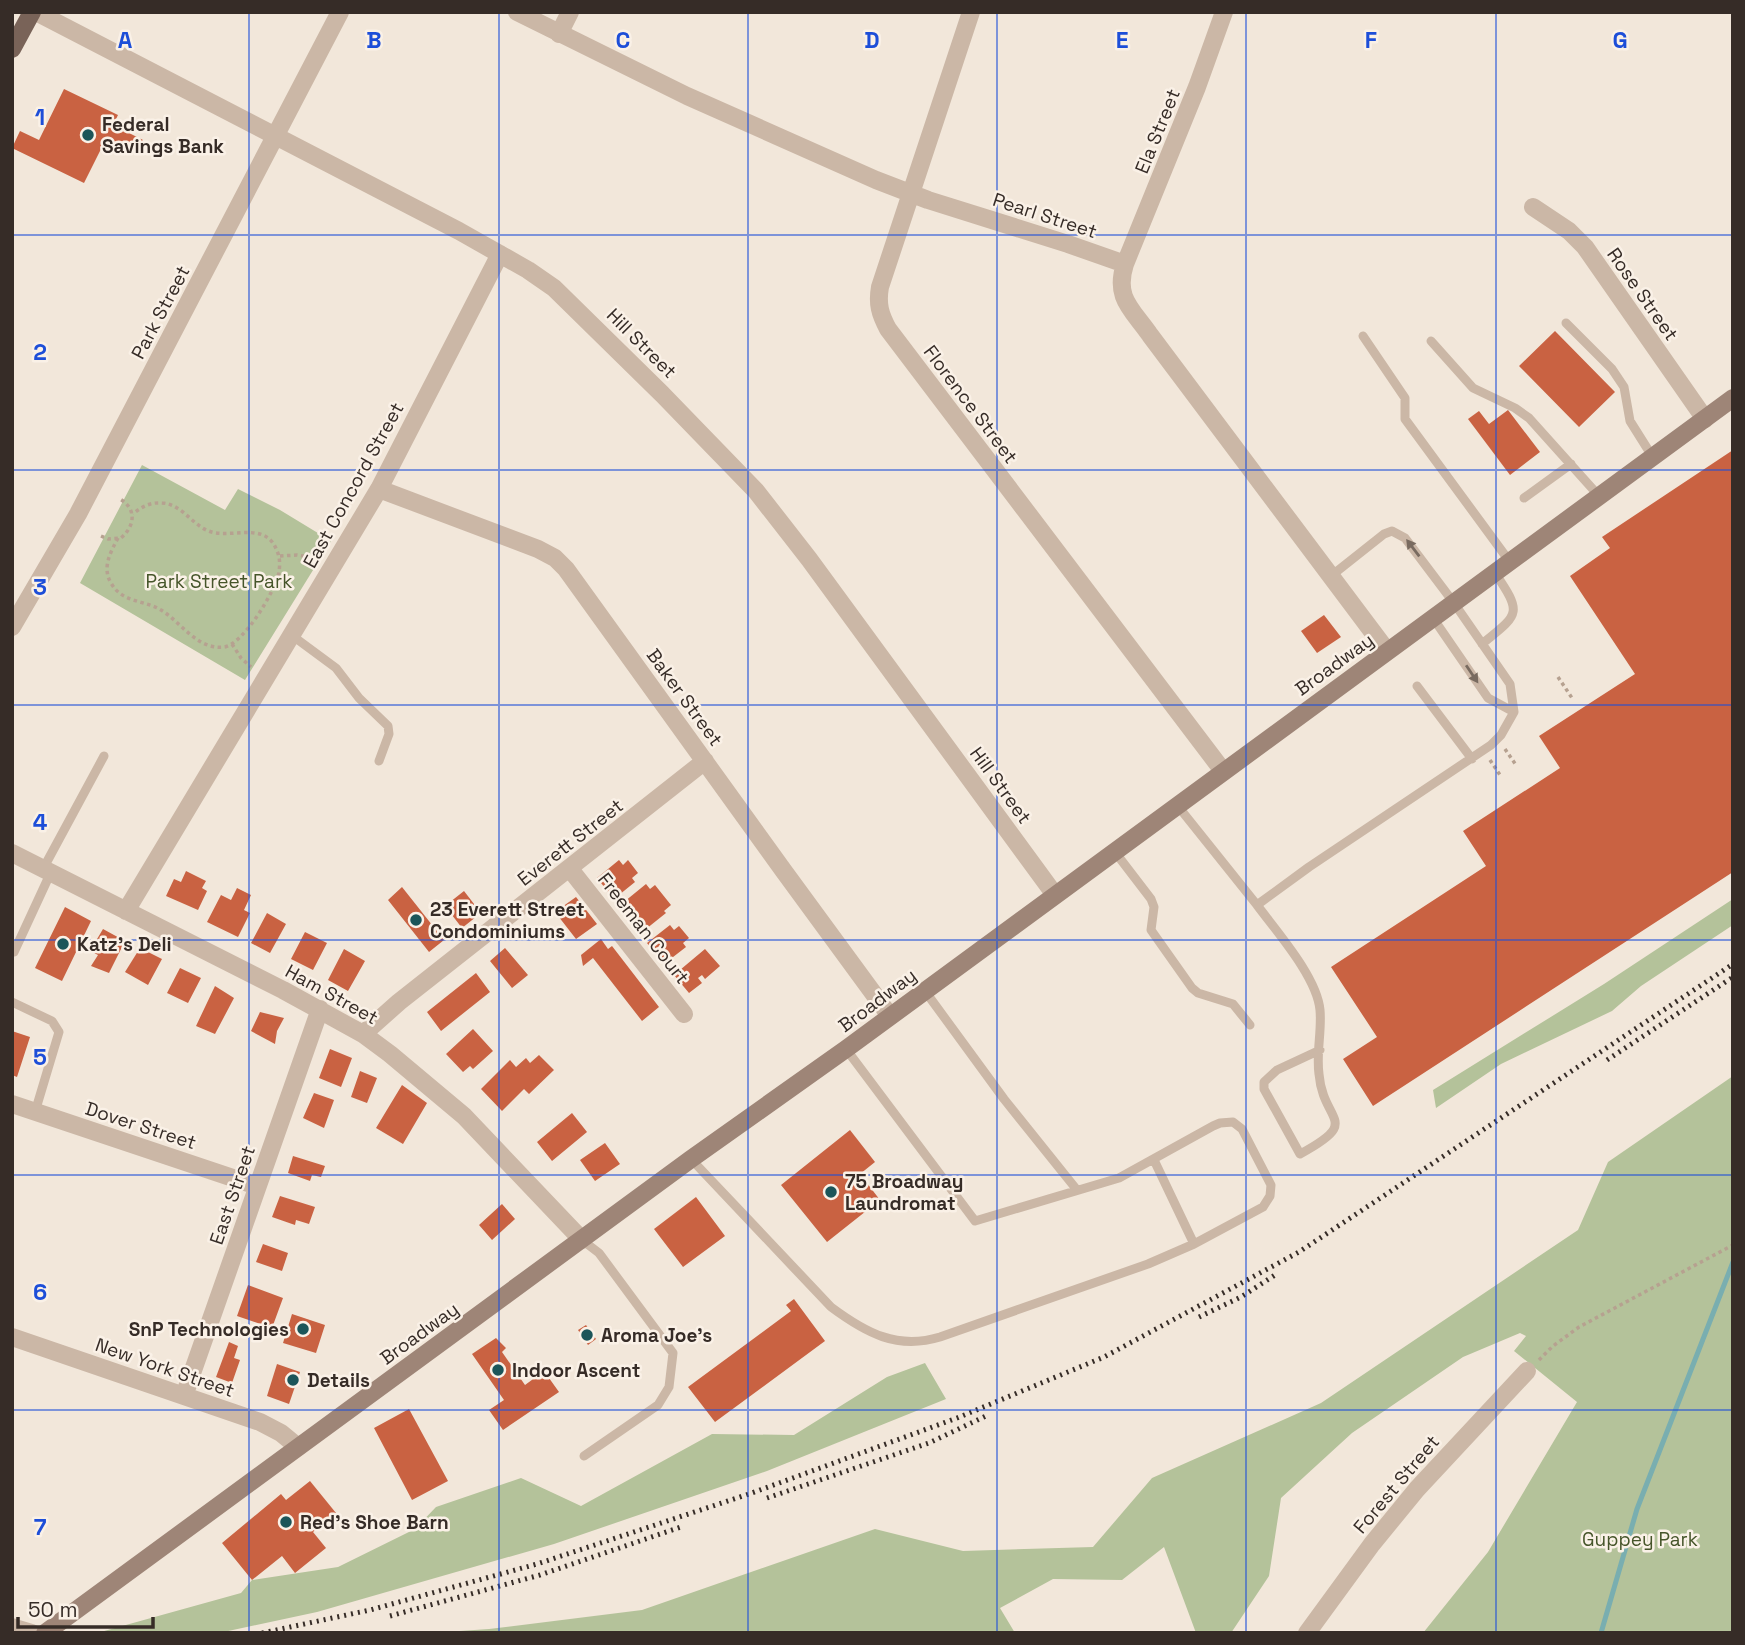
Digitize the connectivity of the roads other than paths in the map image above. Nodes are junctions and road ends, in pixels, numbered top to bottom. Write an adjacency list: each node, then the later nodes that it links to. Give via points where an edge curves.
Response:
1 (34, 12): 8 (main road); 9 (street, Hill Street)
2 (340, 12): 9 (street, Park Street)
3 (517, 12): 7 (street, Pearl Street)
4 (570, 12): 7 (street)
5 (971, 12): 10 (street, Florence Street)
6 (1224, 12): 13 (street, Ela Street)
7 (559, 34): 10 (street, Pearl Street)
8 (12, 49)
9 (274, 136): 12 (street, Hill Street); 29 (street, Park Street, via 78,514)
10 (910, 194): 13 (street, Pearl Street); 39 (street, Florence Street, via 877,301 888,329)
11 (1533, 207): 18 (street, Rose Street, via 1585,247)
12 (500, 254): 21 (street, East Concord Street); 45 (street, Hill Street, via 579,310 756,491)
13 (1125, 264): 26 (street, via 1120,279 1124,299)
14 (1566, 323): 19 (lane, via 1624,387 1630,421)
15 (1363, 336): 24 (lane, via 1405,398 1405,419)
16 (1431, 341): 20 (lane, via 1473,387 1529,418)
17 (1733, 398): 18 (street, Broadway)
18 (1705, 419): 19 (street, Broadway)
19 (1653, 456): 22 (street, Broadway)
20 (1572, 464): 22 (lane); 23 (lane)
21 (379, 489): 30 (street, East Concord Street); 38 (street, Baker Street, via 555,558 578,583)
22 (1599, 496): 24 (street, Broadway)
23 (1524, 498)
24 (1510, 562): 25 (street, Broadway)
25 (1494, 573): 27 (street, Broadway); 31 (lane, via 1514,603 1514,614)
26 (1331, 576): 27 (lane, one-way to 26, via 1405,538 1392,531); 32 (street)
27 (1454, 603): 28 (street, Broadway); 31 (lane)
28 (1433, 618): 32 (street, Broadway); 34 (lane, one-way to 34, via 1488,698)
29 (12, 627)
30 (290, 634): 37 (lane, via 336,668 388,726); 47 (street, East Concord Street)
31 (1482, 644): 34 (lane, via 1510,684)
32 (1387, 651): 39 (street, Broadway)
33 (1418, 687): 36 (lane)
34 (1514, 712): 36 (lane, via 1498,738)
35 (104, 756): 44 (lane)
36 (1472, 759): 46 (lane)
37 (379, 761)
38 (705, 761): 43 (street, Everett Street); 53 (street, Baker Street)
39 (1223, 771): 40 (street, Broadway)
40 (1177, 805): 41 (street, Broadway); 46 (lane)
41 (1115, 852): 45 (street, Broadway); 54 (lane, via 1151,899 1151,930 1192,988 1233,1004)
42 (12, 853): 44 (street, Ham Street)
43 (570, 869): 52 (street, Freeman Court); 55 (street, Everett Street)
44 (47, 871): 47 (street, Ham Street); 48 (lane)
45 (1055, 895): 49 (street, Broadway)
46 (1257, 905): 57 (lane, via 1312,982 1320,1007)
47 (126, 911): 51 (street, Ham Street)
48 (14, 952)
49 (925, 991): 53 (street, Broadway); 63 (lane)
50 (12, 1002): 59 (lane, via 58,1027)
51 (320, 1009): 55 (street, Ham Street); 62 (street, East Street)
52 (684, 1014)
53 (890, 1016): 56 (street, Broadway)
54 (1250, 1025)
55 (363, 1034): 64 (street, Ham Street, via 464,1115)
56 (846, 1049): 60 (street, Broadway); 63 (lane, via 975,1221)
57 (1320, 1049): 57 (lane, via 1319,1075 1335,1127 1326,1140 1300,1154 1264,1082 1277,1070)
58 (12, 1104): 59 (street, Dover Street)
59 (34, 1112): 62 (street, Dover Street)
60 (691, 1159): 64 (street, Broadway); 65 (lane, via 831,1307 871,1332 907,1343 940,1337)
61 (1154, 1160): 63 (lane, via 1119,1178); 65 (lane); 65 (lane, via 1213,1126 1233,1122 1242,1129 1271,1185 1263,1207)
62 (257, 1186): 68 (street, East Street)
63 (1077, 1190)
64 (582, 1240): 69 (street, Broadway); 70 (lane, via 599,1253 673,1353 669,1387 658,1405)
65 (1194, 1244)
66 (12, 1337): 68 (street, New York Street)
67 (1527, 1371): 74 (street, Forest Street, via 1417,1489)
68 (184, 1396): 69 (street, New York Street, via 260,1422)
69 (298, 1447): 73 (street, Broadway)
70 (584, 1455)
71 (12, 1627): 72 (street)
72 (33, 1633)
73 (46, 1633)
74 (1307, 1633)

